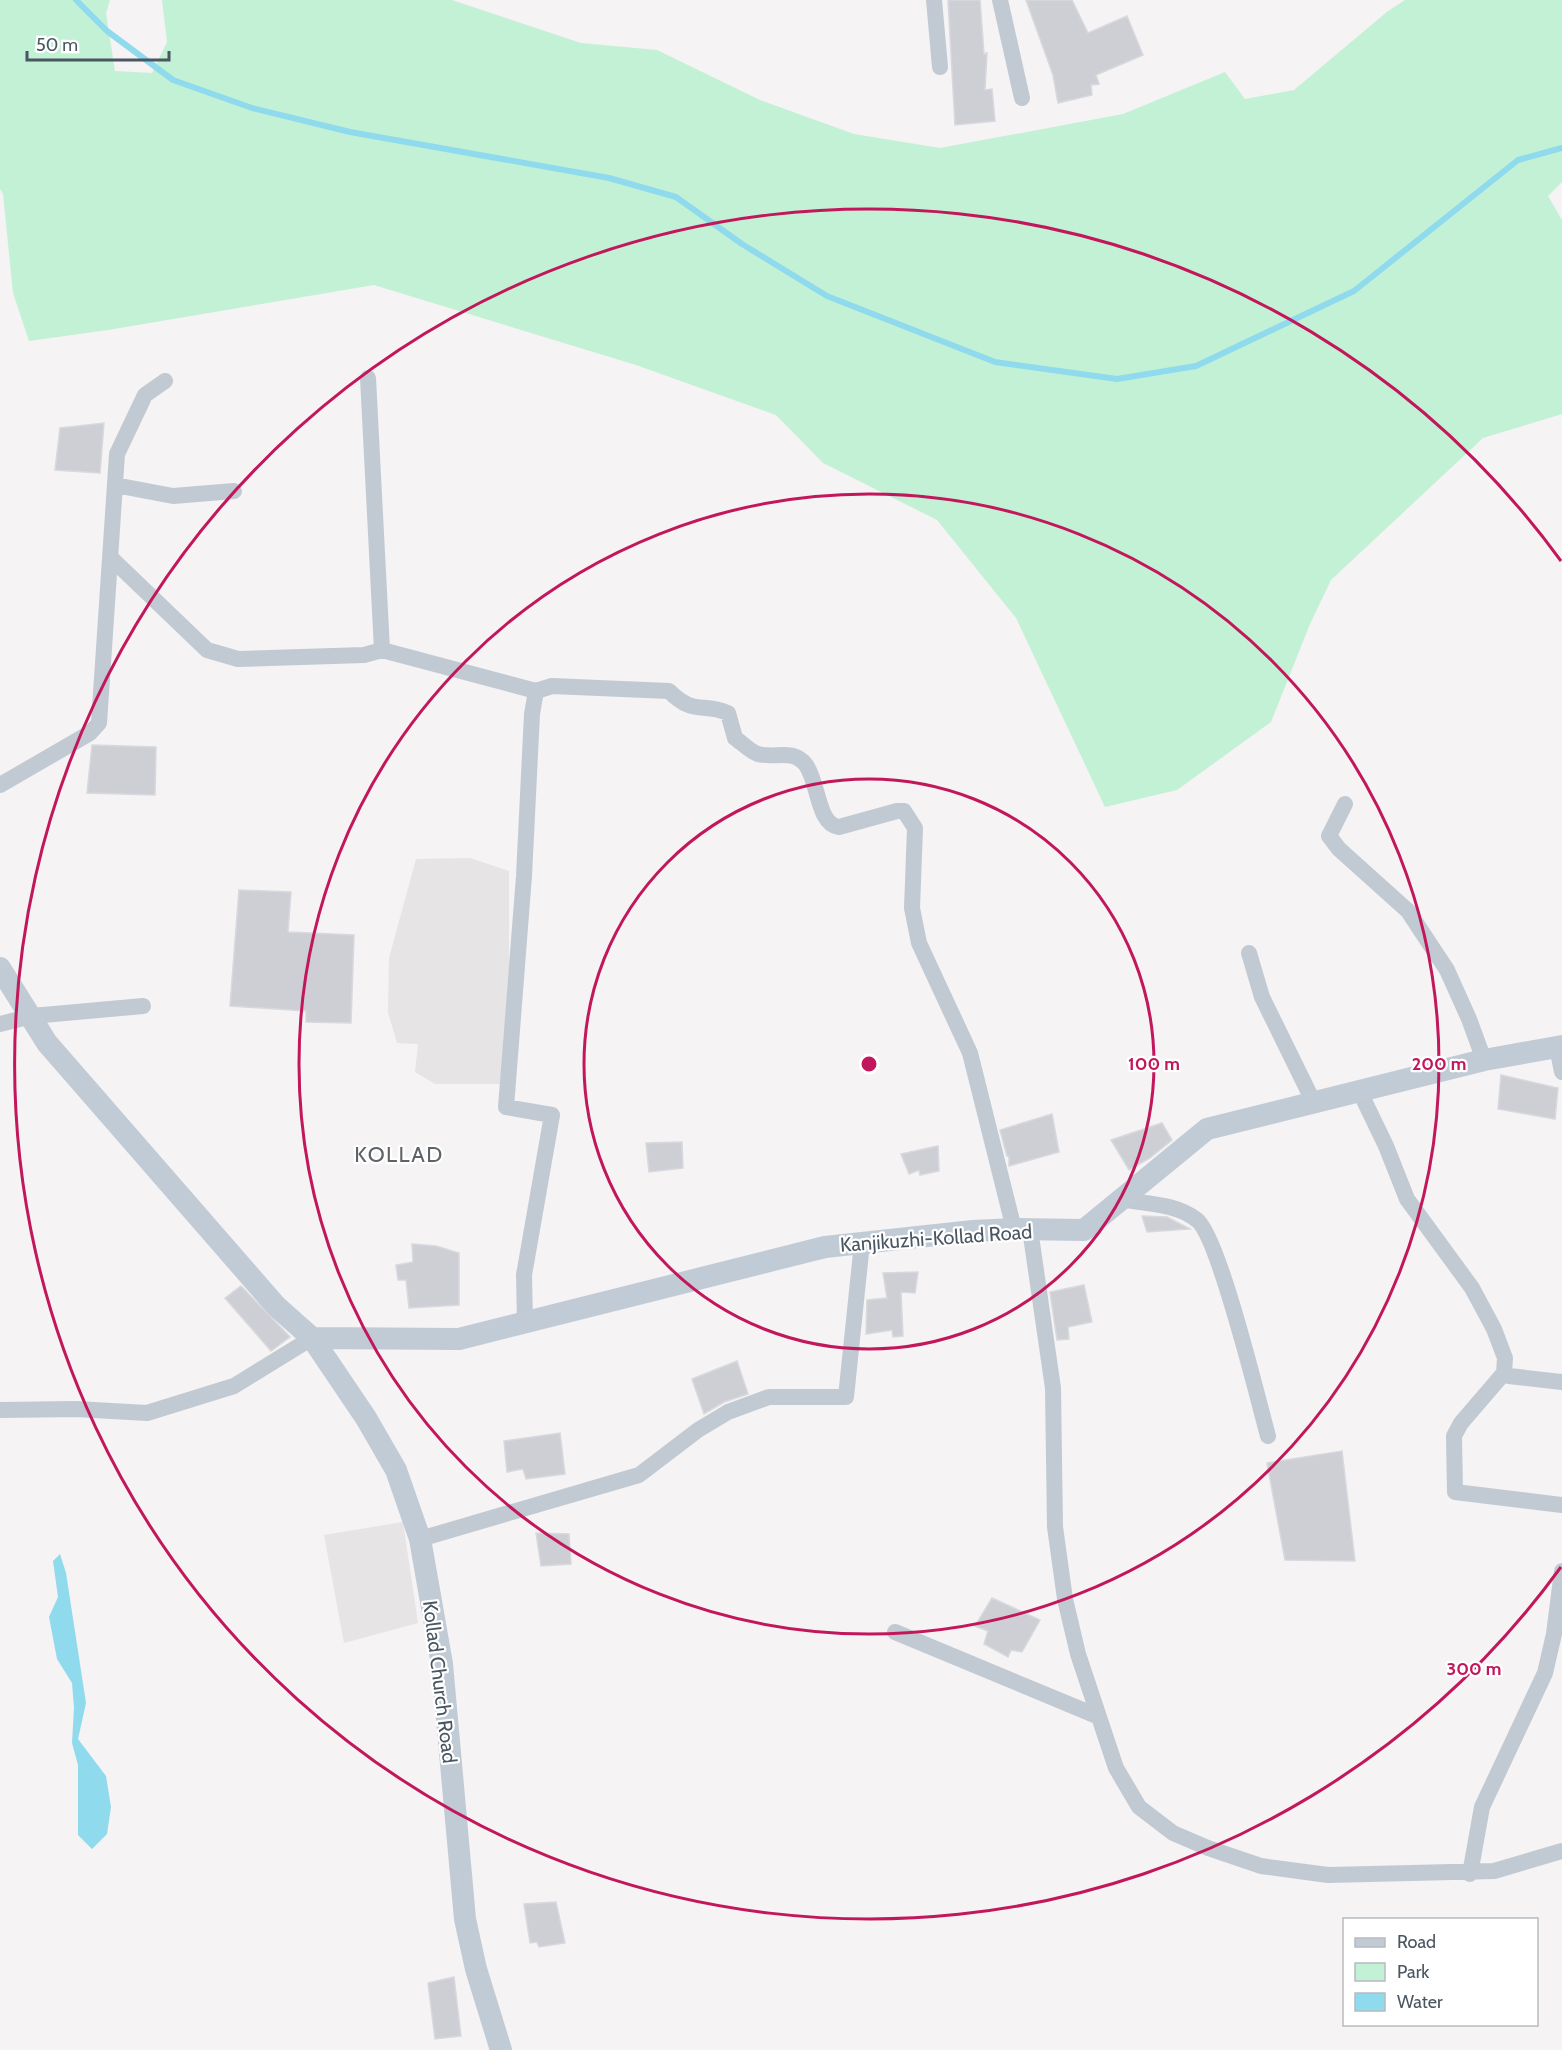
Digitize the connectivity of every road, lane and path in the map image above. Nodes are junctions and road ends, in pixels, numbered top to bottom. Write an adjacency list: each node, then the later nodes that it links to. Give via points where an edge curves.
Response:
1 (934, 0): 3 (street)
2 (1000, 0): 4 (street)
3 (940, 68)
4 (1022, 98)
5 (368, 378): 10 (street)
6 (165, 381): 7 (street, via 145,395 129,424 117,454)
7 (115, 485): 8 (street, via 173,496); 9 (street)
8 (234, 491)
9 (110, 557): 10 (street, via 207,650 238,658 364,656); 12 (street, via 99,723 90,733)
10 (382, 650): 11 (street)
11 (536, 691): 25 (street, via 552,686 669,691 681,704 728,713 735,738 758,754 796,756 812,774 830,826 897,811 909,815 916,839 912,900 919,943 970,1053); 27 (street, via 506,1107 552,1115 524,1275)
12 (0, 784)
13 (1345, 804): 20 (street, via 1329,836 1408,910 1448,970)
14 (1249, 953): 23 (street, via 1262,997)
15 (0, 968): 17 (main road, Kollad Church Road)
16 (143, 1006): 17 (street)
17 (32, 1016): 18 (street); 28 (main road, Kollad Church Road, via 47,1042 276,1306)
18 (0, 1024)
19 (1559, 1047): 20 (main road, Kanjikuzhi-Kollad Road); 21 (street)
20 (1484, 1060): 22 (main road, Kanjikuzhi-Kollad Road)
21 (1562, 1072)
22 (1359, 1090): 23 (main road, Kanjikuzhi-Kollad Road); 29 (street, via 1407,1199 1472,1288 1494,1329 1505,1358)
23 (1313, 1101): 24 (main road, Kanjikuzhi-Kollad Road, via 1207,1128)
24 (1119, 1199): 25 (main road, Kanjikuzhi-Kollad Road, via 1084,1230); 32 (street, via 1169,1207 1198,1221 1208,1233)
25 (1022, 1229): 26 (main road, Kanjikuzhi-Kollad Road); 37 (street, via 1053,1388 1055,1527 1062,1579 1078,1654)
26 (861, 1243): 27 (main road, Kanjikuzhi-Kollad Road, via 825,1247); 34 (street, via 846,1397 769,1397 728,1412 698,1430 639,1475)
27 (525, 1323): 28 (main road, Kanjikuzhi-Kollad Road, via 459,1339)
28 (312, 1338): 31 (street, via 234,1386 147,1413); 34 (main road, Kollad Church Road, via 396,1470)
29 (1503, 1373): 30 (street); 33 (street, via 1454,1436 1455,1492)
30 (1562, 1382)
31 (0, 1410)
32 (1268, 1436)
33 (1562, 1505)
34 (420, 1539): 40 (main road, Kollad Church Road, via 442,1664 465,1919)
35 (1562, 1571): 39 (street, via 1545,1673 1482,1807)
36 (895, 1632): 37 (street)
37 (1097, 1716): 39 (street, via 1116,1768 1139,1807 1173,1833 1261,1866 1317,1874)
38 (1562, 1851): 39 (street, via 1503,1869)
39 (1470, 1874)
40 (501, 2050)

